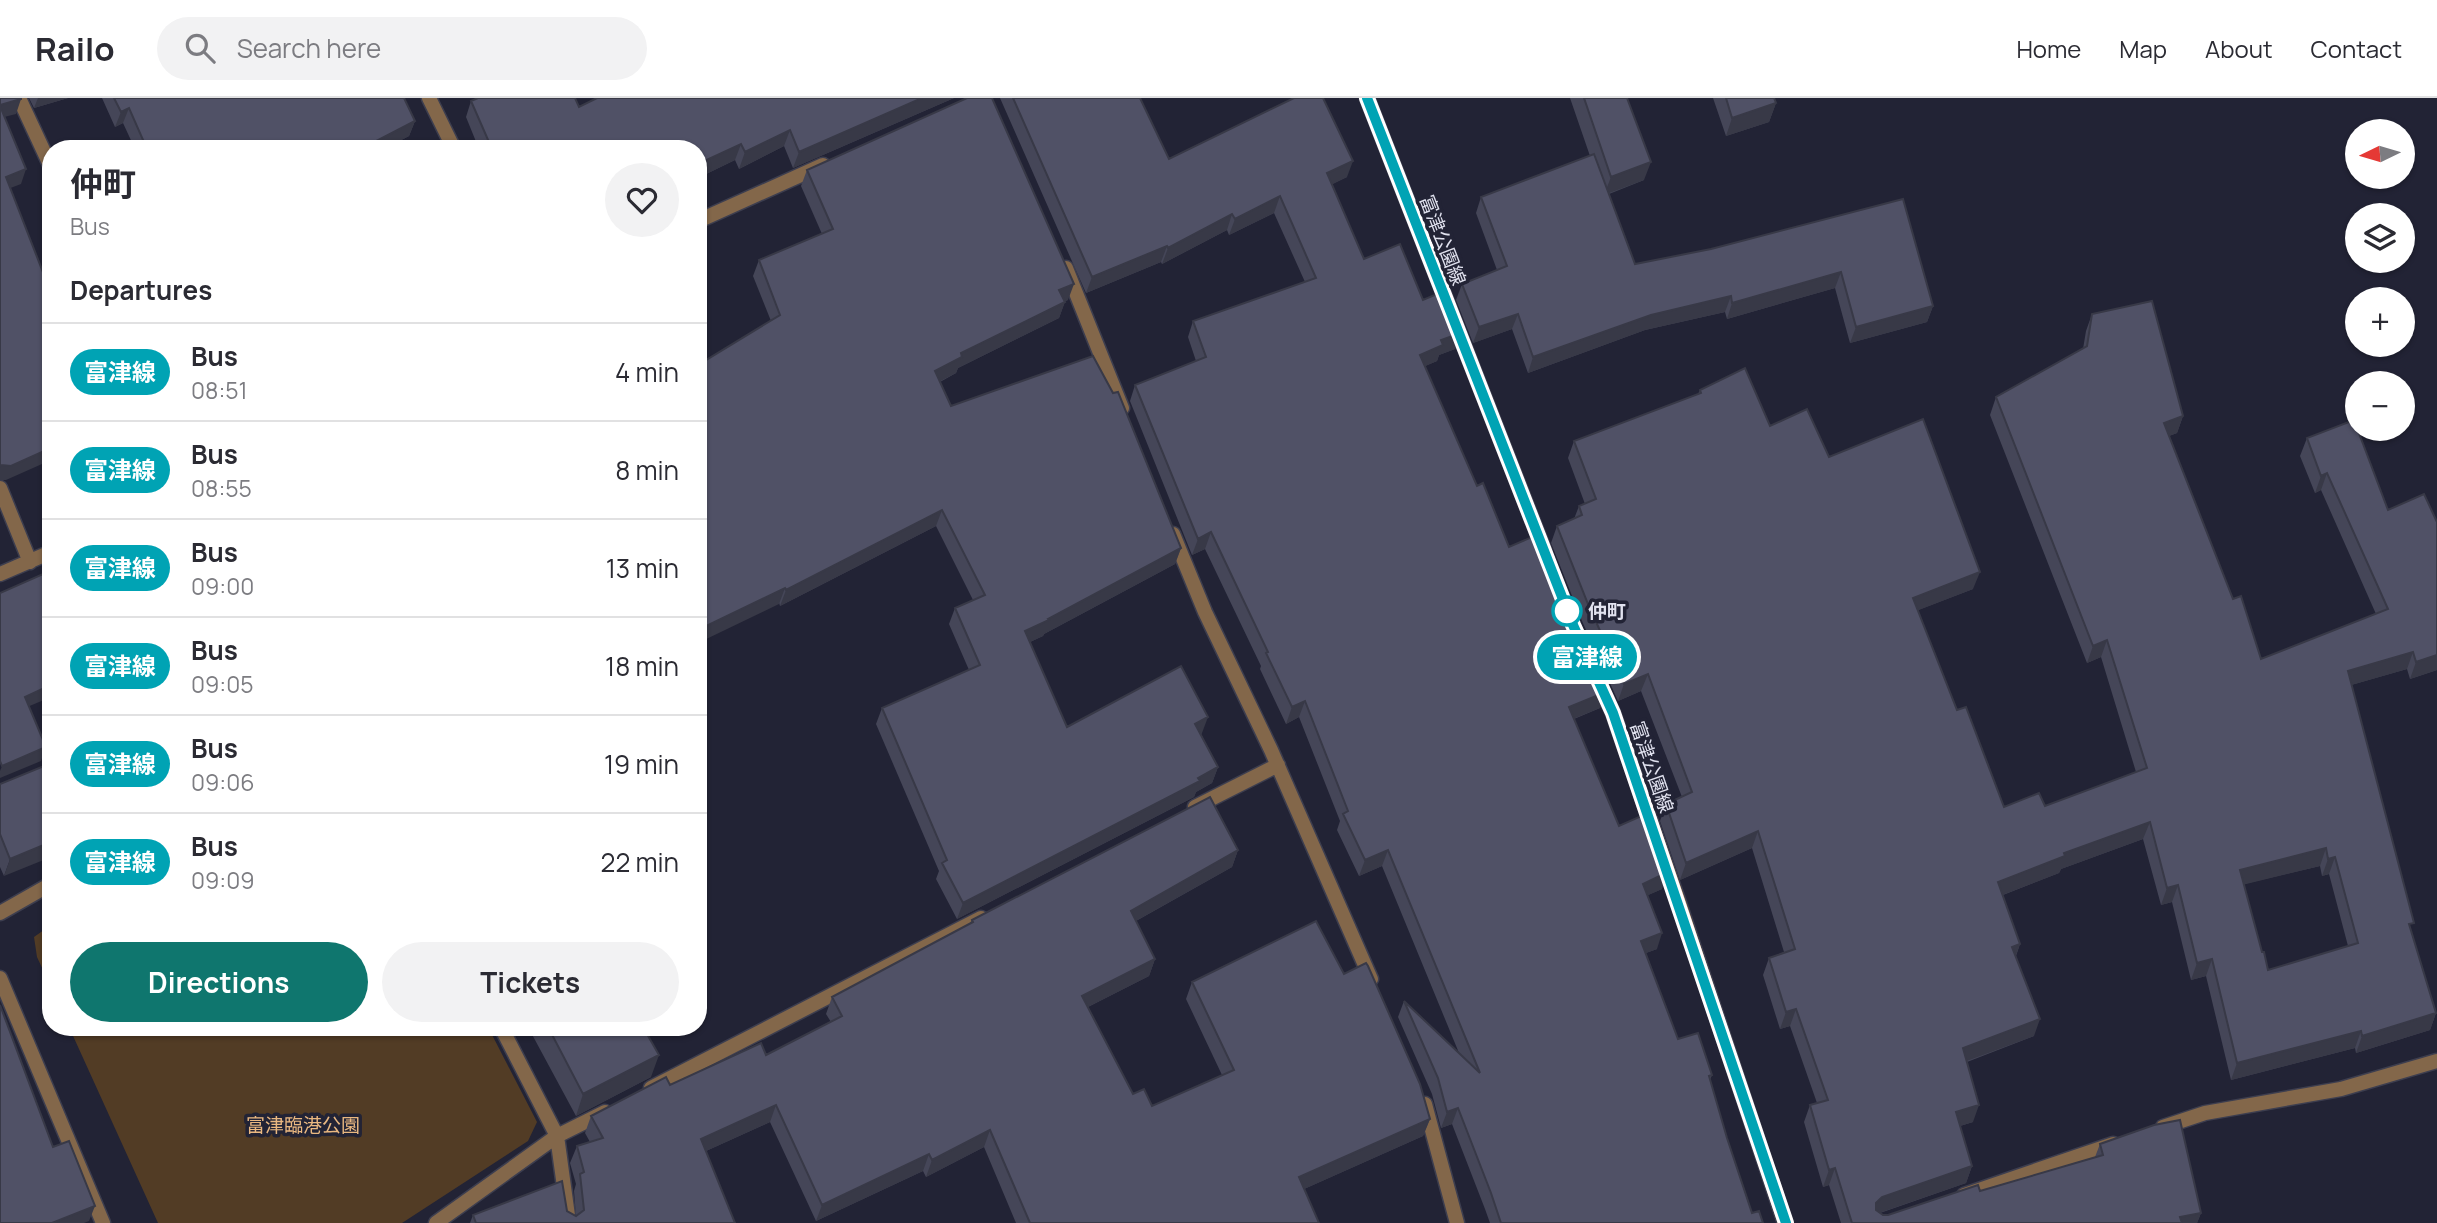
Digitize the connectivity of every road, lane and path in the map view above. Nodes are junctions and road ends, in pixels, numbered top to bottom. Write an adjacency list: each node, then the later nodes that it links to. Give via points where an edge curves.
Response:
1 (19, 98): 5 (street)
2 (429, 98): 4 (street)
3 (1367, 98): 13 (main road, 富津公園線)
4 (450, 140)
5 (42, 148)
6 (841, 156): 7 (street)
7 (707, 217)
8 (1058, 250): 9 (street)
9 (1127, 420)
10 (0, 488): 14 (street)
11 (1168, 523): 17 (street)
12 (42, 556): 14 (street)
13 (1548, 561)
14 (30, 562): 15 (street)
15 (0, 574)
16 (1590, 663): 35 (main road, 富津公園線, via 1613,713)
17 (1278, 765): 18 (street); 23 (street)
18 (1179, 816)
19 (42, 889): 21 (street)
20 (992, 912): 28 (street)
21 (0, 914)
22 (0, 978): 31 (street)
23 (1375, 987)
24 (507, 1036): 28 (street)
25 (2437, 1061): 27 (street, via 2341,1089 2205,1113)
26 (1418, 1085): 34 (street)
27 (2153, 1130)
28 (557, 1136): 32 (street); 33 (street)
29 (2127, 1139): 30 (street)
30 (1945, 1201)
31 (103, 1223)
32 (436, 1223)
33 (569, 1223)
34 (1457, 1223)
35 (1786, 1223)

